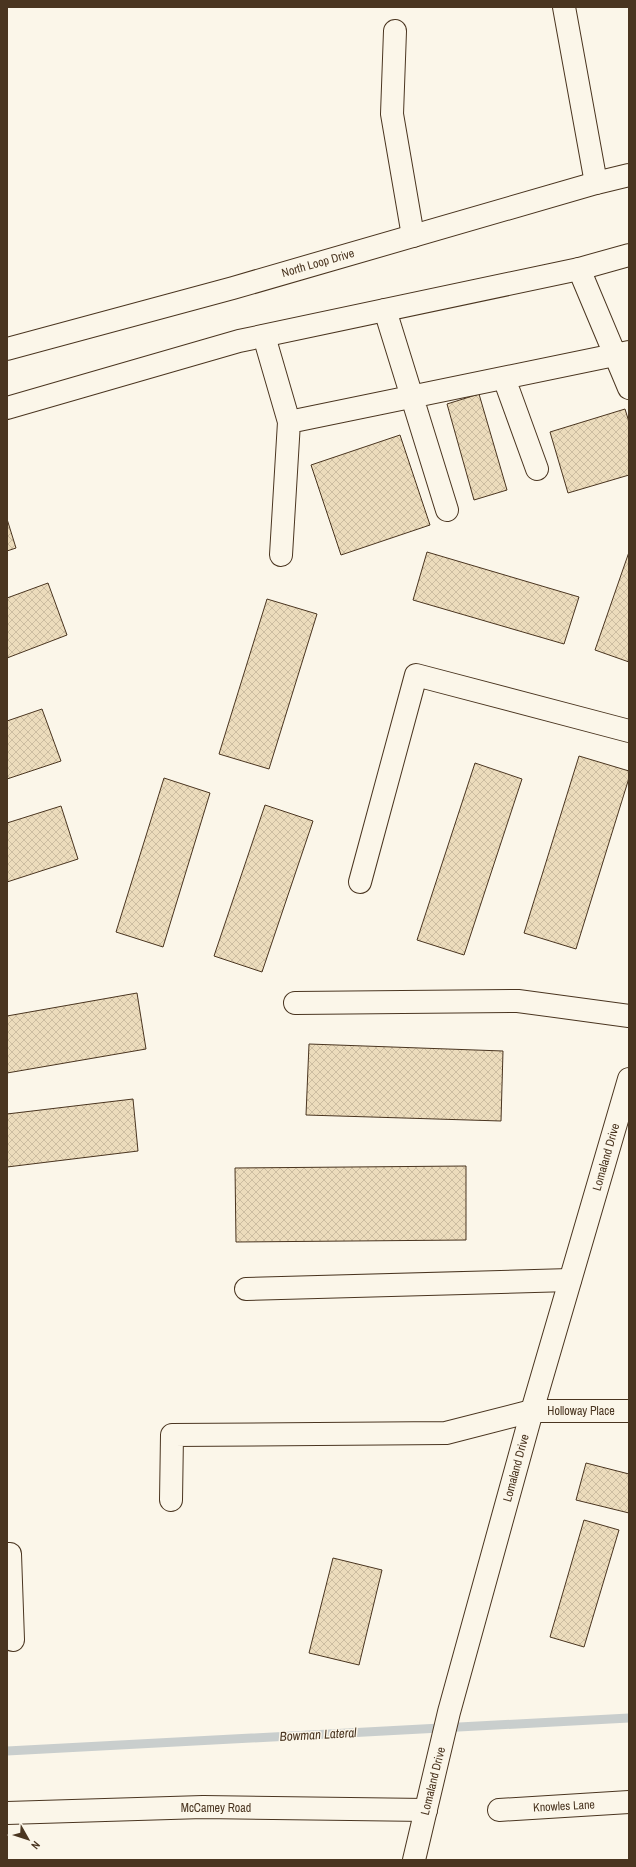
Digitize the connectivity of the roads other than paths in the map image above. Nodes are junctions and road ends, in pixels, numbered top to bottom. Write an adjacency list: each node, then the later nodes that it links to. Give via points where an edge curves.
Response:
1 (564, 7): 4 (main road)
2 (394, 31): 5 (main road, via 392,114)
3 (629, 175): 4 (main road, North Loop Drive)
4 (596, 183): 5 (main road, North Loop Drive)
5 (413, 236): 10 (main road, North Loop Drive)
6 (629, 255): 7 (main road)
7 (579, 269): 8 (main road); 11 (main road)
8 (385, 310): 9 (main road); 14 (main road)
9 (264, 336): 15 (main road); 16 (main road)
10 (7, 349)
11 (622, 353): 12 (main road); 13 (main road)
12 (504, 378): 14 (main road); 17 (main road)
13 (629, 388)
14 (412, 397): 16 (main road); 18 (main road)
15 (7, 408)
16 (289, 422): 19 (main road)
17 (537, 469)
18 (447, 510)
19 (281, 555)
20 (629, 731): 21 (main road, via 416,675)
21 (360, 882)
22 (295, 1003): 23 (main road, via 518,1001)
23 (629, 1016)
24 (629, 1080): 25 (main road, Lomaland Drive)
25 (570, 1280): 26 (main road); 27 (main road, Lomaland Drive)
26 (246, 1289)
27 (532, 1410): 28 (main road, Holloway Place); 29 (main road, Holloway Place, via 446,1433 172,1435); 32 (main road, Lomaland Drive)
28 (629, 1411)
29 (171, 1500)
30 (7, 1554): 31 (main road, via 10,1554)
31 (13, 1640)
32 (428, 1802): 35 (main road, McCamey Road); 36 (main road, Lomaland Drive)
33 (629, 1802): 34 (main road, Knowles Lane)
34 (499, 1810)
35 (7, 1813)
36 (414, 1860)

